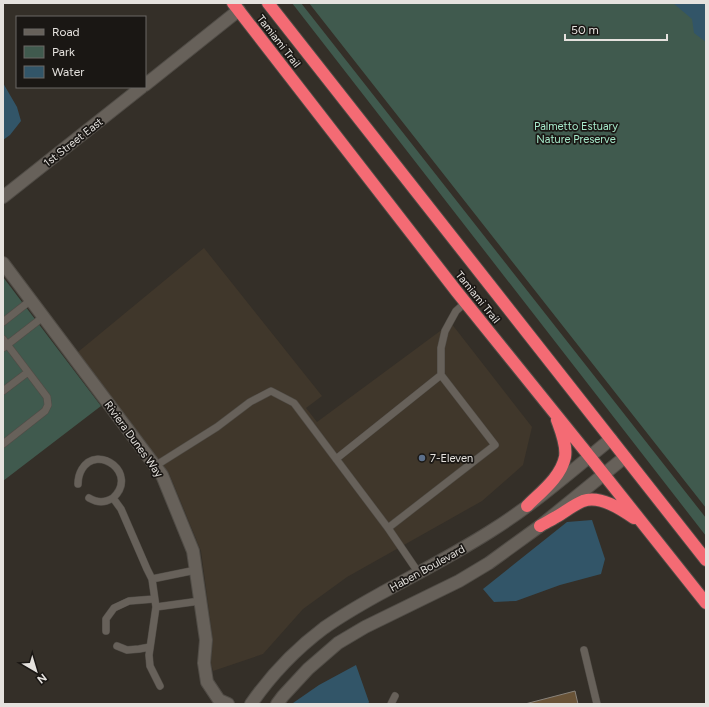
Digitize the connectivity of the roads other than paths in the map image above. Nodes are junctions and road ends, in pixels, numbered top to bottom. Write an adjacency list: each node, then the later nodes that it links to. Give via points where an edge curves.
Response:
1 (268, 3): 16 (highway, Tamiami Trail)
2 (236, 7): 3 (street); 8 (highway, Tamiami Trail)
3 (146, 84)
4 (141, 88): 5 (street, 1st Street East)
5 (3, 197)
6 (3, 263): 7 (street, Riviera Dunes Way)
7 (31, 300): 9 (street, Riviera Dunes Way); 10 (lane)
8 (465, 303): 13 (lane, via 456,312 445,331 441,348); 15 (highway, Tamiami Trail)
9 (43, 317): 11 (lane); 21 (street, Riviera Dunes Way)
10 (3, 322)
11 (4, 344): 12 (lane)
12 (28, 372): 14 (lane); 17 (lane, via 47,397 48,405 45,411)
13 (441, 375): 20 (lane); 29 (lane, via 495,445)
14 (3, 391)
15 (553, 411): 18 (highway, Tamiami Trail); 26 (highway, via 561,431 565,456 561,470)
16 (611, 439): 18 (street, Haben Boulevard); 19 (highway, Tamiami Trail)
17 (3, 444)
18 (590, 457): 22 (highway, Tamiami Trail); 26 (street, Haben Boulevard)
19 (625, 457): 22 (street); 30 (highway, Tamiami Trail)
20 (336, 458): 21 (lane, via 294,403 271,391 250,402); 29 (lane)
21 (155, 466): 31 (street, Riviera Dunes Way, via 162,475 193,551)
22 (604, 474): 27 (street); 28 (highway, Tamiami Trail)
23 (78, 484): 25 (lane, via 84,466 97,459 105,460 120,473 121,486)
24 (89, 498): 25 (lane, via 100,502)
25 (113, 498): 33 (lane, via 121,509)
26 (527, 506): 32 (street, Haben Boulevard, via 492,531)
27 (540, 526): 28 (highway, via 583,501 591,500 620,509); 46 (street, via 459,581 338,643 308,669)
28 (646, 527): 36 (highway, Tamiami Trail)
29 (388, 528): 32 (lane)
30 (706, 560)
31 (196, 570): 33 (lane); 35 (street, Riviera Dunes Way)
32 (418, 572): 45 (street, Haben Boulevard, via 360,604 324,628 278,669)
33 (152, 579): 34 (lane)
34 (154, 599): 37 (lane); 38 (lane, via 129,601 114,608 106,619)
35 (200, 602): 37 (lane); 44 (street, Riviera Dunes Way, via 206,640 204,663 207,682 219,700)
36 (706, 603)
37 (156, 607): 40 (lane)
38 (106, 631)
39 (117, 646): 40 (lane, via 127,650)
40 (150, 647): 42 (lane, via 150,666)
41 (584, 650): 48 (lane)
42 (160, 686)
43 (395, 696): 47 (lane)
44 (228, 704)
45 (251, 704)
46 (277, 704)
47 (391, 704)
48 (597, 704)

